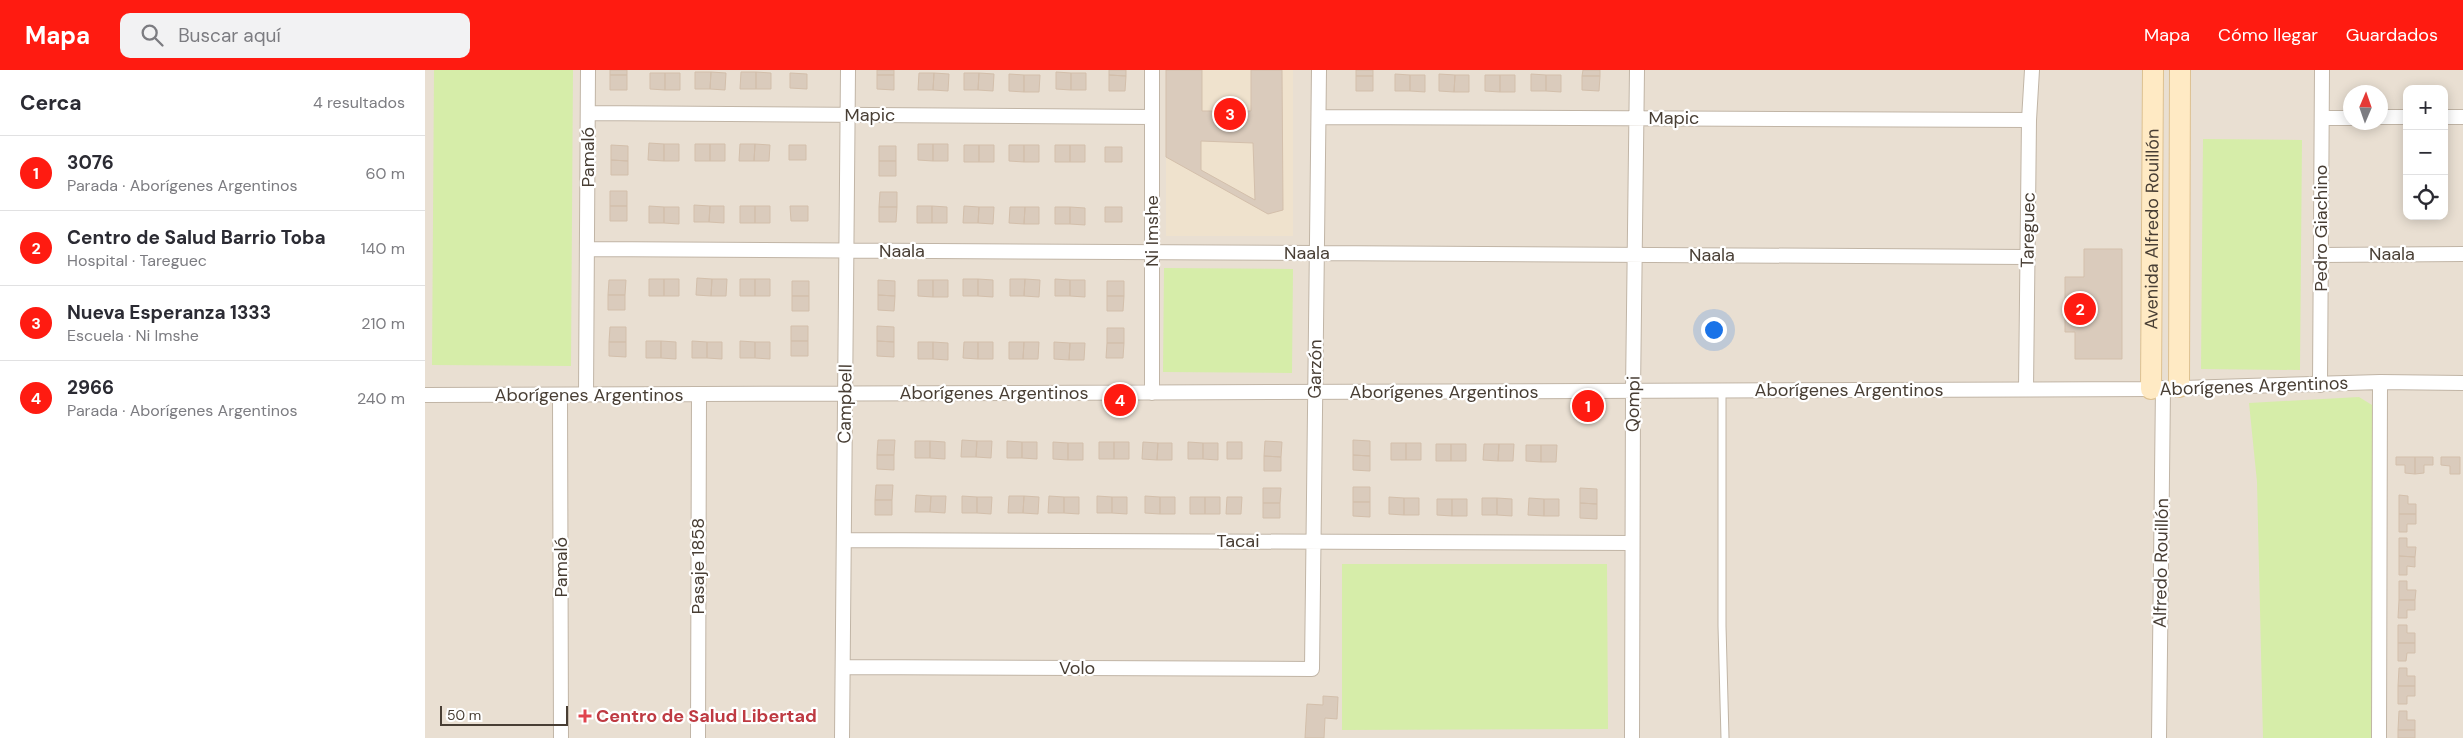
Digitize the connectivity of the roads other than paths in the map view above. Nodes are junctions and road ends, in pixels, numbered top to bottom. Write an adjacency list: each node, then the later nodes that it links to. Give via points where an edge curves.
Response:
1 (588, 70): 10 (street, Pamaló)
2 (848, 70): 11 (street, Campbell)
3 (1152, 70): 12 (street, Ni Imshe)
4 (1319, 70): 13 (street, Garzón)
5 (1637, 70): 18 (street, Qompi)
6 (2032, 70): 21 (street, Tareguec)
7 (2153, 70): 33 (street, Avenida Alfredo Rouillón)
8 (2180, 70): 33 (street, Avenida Alfredo Rouillón)
9 (2322, 70): 19 (street, Pedro Giachino)
10 (588, 113): 11 (street, Mapic); 22 (street, Pamaló)
11 (848, 115): 12 (street, Mapic); 23 (street, Campbell)
12 (1152, 116): 24 (street, Ni Imshe)
13 (1319, 117): 18 (street, Mapic); 25 (street, Garzón)
14 (2388, 117): 15 (street)
15 (2403, 117)
16 (2448, 117): 17 (street)
17 (2463, 117)
18 (1637, 118): 21 (street, Mapic); 27 (street, Qompi)
19 (2322, 118): 20 (street); 28 (street, Pedro Giachino)
20 (2343, 118)
21 (2029, 120): 29 (street, Tareguec)
22 (588, 249): 23 (street, Naala); 43 (street, Pamaló)
23 (847, 250): 24 (street, Naala); 40 (street, Campbell)
24 (1152, 252): 25 (street, Naala); 38 (street, Ni Imshe)
25 (1317, 253): 27 (street, Naala); 37 (street, Garzón)
26 (2463, 254): 28 (street, Naala)
27 (1636, 255): 29 (street, Naala); 36 (street, Qompi)
28 (2321, 255): 32 (street, Pedro Giachino)
29 (2027, 257): 34 (street, Tareguec)
30 (2380, 382): 31 (street, Aborígenes Argentinos); 32 (street, Aborígenes Argentinos); 55 (street)
31 (2463, 383)
32 (2320, 385): 33 (street, Aborígenes Argentinos)
33 (2164, 388): 34 (street, Aborígenes Argentinos); 54 (street, Alfredo Rouillón)
34 (2026, 389): 35 (street, Aborígenes Argentinos)
35 (1722, 390): 36 (street, Aborígenes Argentinos); 53 (lane)
36 (1633, 391): 37 (street, Aborígenes Argentinos); 46 (street, Qompi)
37 (1315, 392): 38 (street, Aborígenes Argentinos); 45 (street, Garzón)
38 (1152, 393): 40 (street, Aborígenes Argentinos)
39 (699, 394): 40 (street, Aborígenes Argentinos); 43 (street, Aborígenes Argentinos); 50 (street, Pasaje 1858)
40 (845, 394): 44 (street, Campbell)
41 (425, 395): 42 (street, Aborígenes Argentinos)
42 (561, 395): 43 (street, Aborígenes Argentinos); 49 (street, Pamaló)
43 (586, 395)
44 (844, 540): 45 (street, Tacai); 47 (street, Campbell)
45 (1313, 542): 46 (street, Tacai); 48 (street, Garzón)
46 (1632, 543): 52 (street, Qompi)
47 (843, 667): 48 (street, Volo); 51 (street, Campbell)
48 (1311, 669)
49 (561, 738)
50 (698, 738)
51 (842, 738)
52 (1632, 738)
53 (1725, 738)
54 (2159, 738)
55 (2379, 738)

